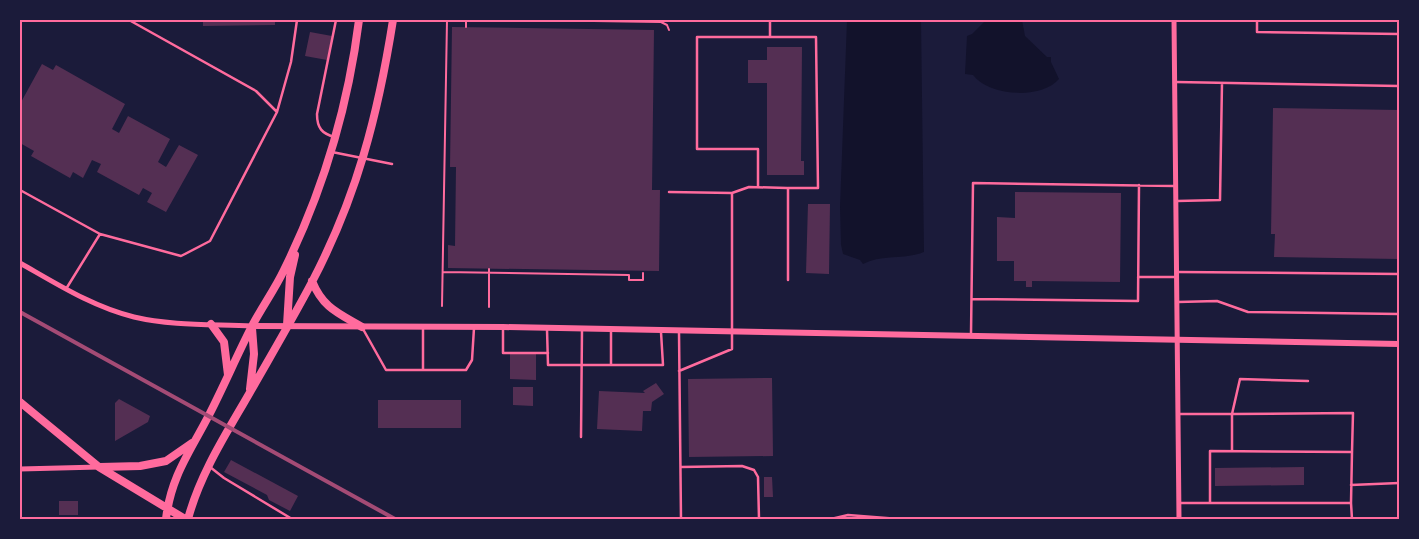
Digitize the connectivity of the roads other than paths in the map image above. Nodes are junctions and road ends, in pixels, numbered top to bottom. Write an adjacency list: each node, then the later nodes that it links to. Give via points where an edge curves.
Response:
1 (129, 20): 14 (lane, via 256,91)
2 (297, 20): 14 (lane, via 291,62)
3 (336, 20): 15 (lane, via 317,114 322,132)
4 (359, 20): 15 (main road)
5 (393, 20): 17 (main road)
6 (770, 20): 10 (lane)
7 (1174, 20): 11 (street)
8 (1257, 20): 9 (lane, via 1257,32)
9 (1399, 34)
10 (770, 37): 21 (lane, via 697,37 697,149 758,149); 22 (lane, via 816,37 818,188)
11 (1174, 82): 12 (lane); 20 (street)
12 (1222, 83): 13 (lane); 26 (lane, via 1220,200)
13 (1399, 86)
14 (277, 112): 27 (lane, via 210,241 181,256)
15 (336, 138): 16 (main road)
16 (332, 152): 17 (lane); 28 (main road)
17 (364, 160): 18 (lane); 34 (main road, via 345,211)
18 (392, 164)
19 (1139, 186): 20 (lane); 32 (lane); 36 (lane, via 973,183)
20 (1175, 186): 26 (street)
21 (758, 187): 22 (lane); 25 (lane)
22 (788, 188): 33 (lane)
23 (20, 190): 27 (lane)
24 (669, 192): 25 (lane)
25 (732, 193): 51 (lane)
26 (1176, 201): 31 (street)
27 (100, 234): 35 (lane)
28 (300, 234): 40 (main road, via 284,271); 41 (main road, via 290,277)
29 (20, 264): 35 (street)
30 (1399, 274): 31 (lane)
31 (1176, 275): 32 (lane); 37 (street)
32 (1138, 277): 36 (lane, via 1138,300)
33 (788, 280)
34 (312, 281): 41 (main road); 42 (main road, via 327,307)
35 (66, 289): 39 (street, via 97,305 132,316 155,321)
36 (971, 299): 52 (lane)
37 (1176, 302): 38 (lane, via 1217,301 1248,312); 53 (street)
38 (1399, 314)
39 (211, 324): 40 (street); 60 (main road, via 224,342)
40 (252, 326): 41 (street); 60 (main road); 62 (main road, via 254,354)
41 (286, 327): 42 (street); 62 (main road)
42 (362, 327): 43 (street); 58 (lane, via 386,370)
43 (424, 327): 44 (street); 58 (lane)
44 (474, 327): 45 (street); 58 (lane, via 474,350 466,370)
45 (503, 327): 46 (street); 55 (lane, via 503,353)
46 (547, 328): 47 (street); 55 (lane)
47 (582, 329): 48 (street); 56 (lane)
48 (611, 329): 49 (street); 57 (lane)
49 (661, 330): 50 (street); 57 (lane, via 662,365)
50 (679, 331): 51 (street); 59 (lane)
51 (732, 332): 52 (street); 59 (lane, via 732,349)
52 (970, 336): 53 (street)
53 (1177, 340): 54 (street); 64 (street)
54 (1399, 344)
55 (548, 353): 56 (lane, via 548,365)
56 (582, 365): 57 (lane); 66 (lane)
57 (611, 365)
58 (423, 370)
59 (679, 371): 72 (lane)
60 (228, 376): 67 (main road)
61 (1308, 381): 65 (lane, via 1240,379)
62 (249, 393): 70 (main road)
63 (20, 402): 71 (main road)
64 (1178, 414): 65 (lane); 77 (street)
65 (1232, 414): 68 (lane); 69 (lane, via 1353,413)
66 (581, 437)
67 (194, 442): 71 (main road, via 166,460 140,466); 79 (main road, via 171,487)
68 (1232, 451): 69 (lane); 78 (lane, via 1210,452)
69 (1352, 452): 75 (lane)
70 (209, 466): 81 (main road); 82 (lane)
71 (98, 467): 73 (street); 79 (main road)
72 (681, 467): 83 (lane); 84 (lane, via 742,466 754,470 758,478)
73 (20, 469)
74 (1399, 484): 75 (lane)
75 (1351, 485): 76 (lane)
76 (1351, 502): 78 (lane); 88 (lane)
77 (1178, 503): 78 (lane); 87 (street)
78 (1210, 503)
79 (167, 510): 80 (main road); 81 (main road)
80 (166, 519)
81 (186, 519)
82 (292, 519)
83 (681, 519)
84 (759, 519)
85 (831, 519): 86 (lane, via 848,515)
86 (899, 519)
87 (1179, 519)
88 (1352, 519)

